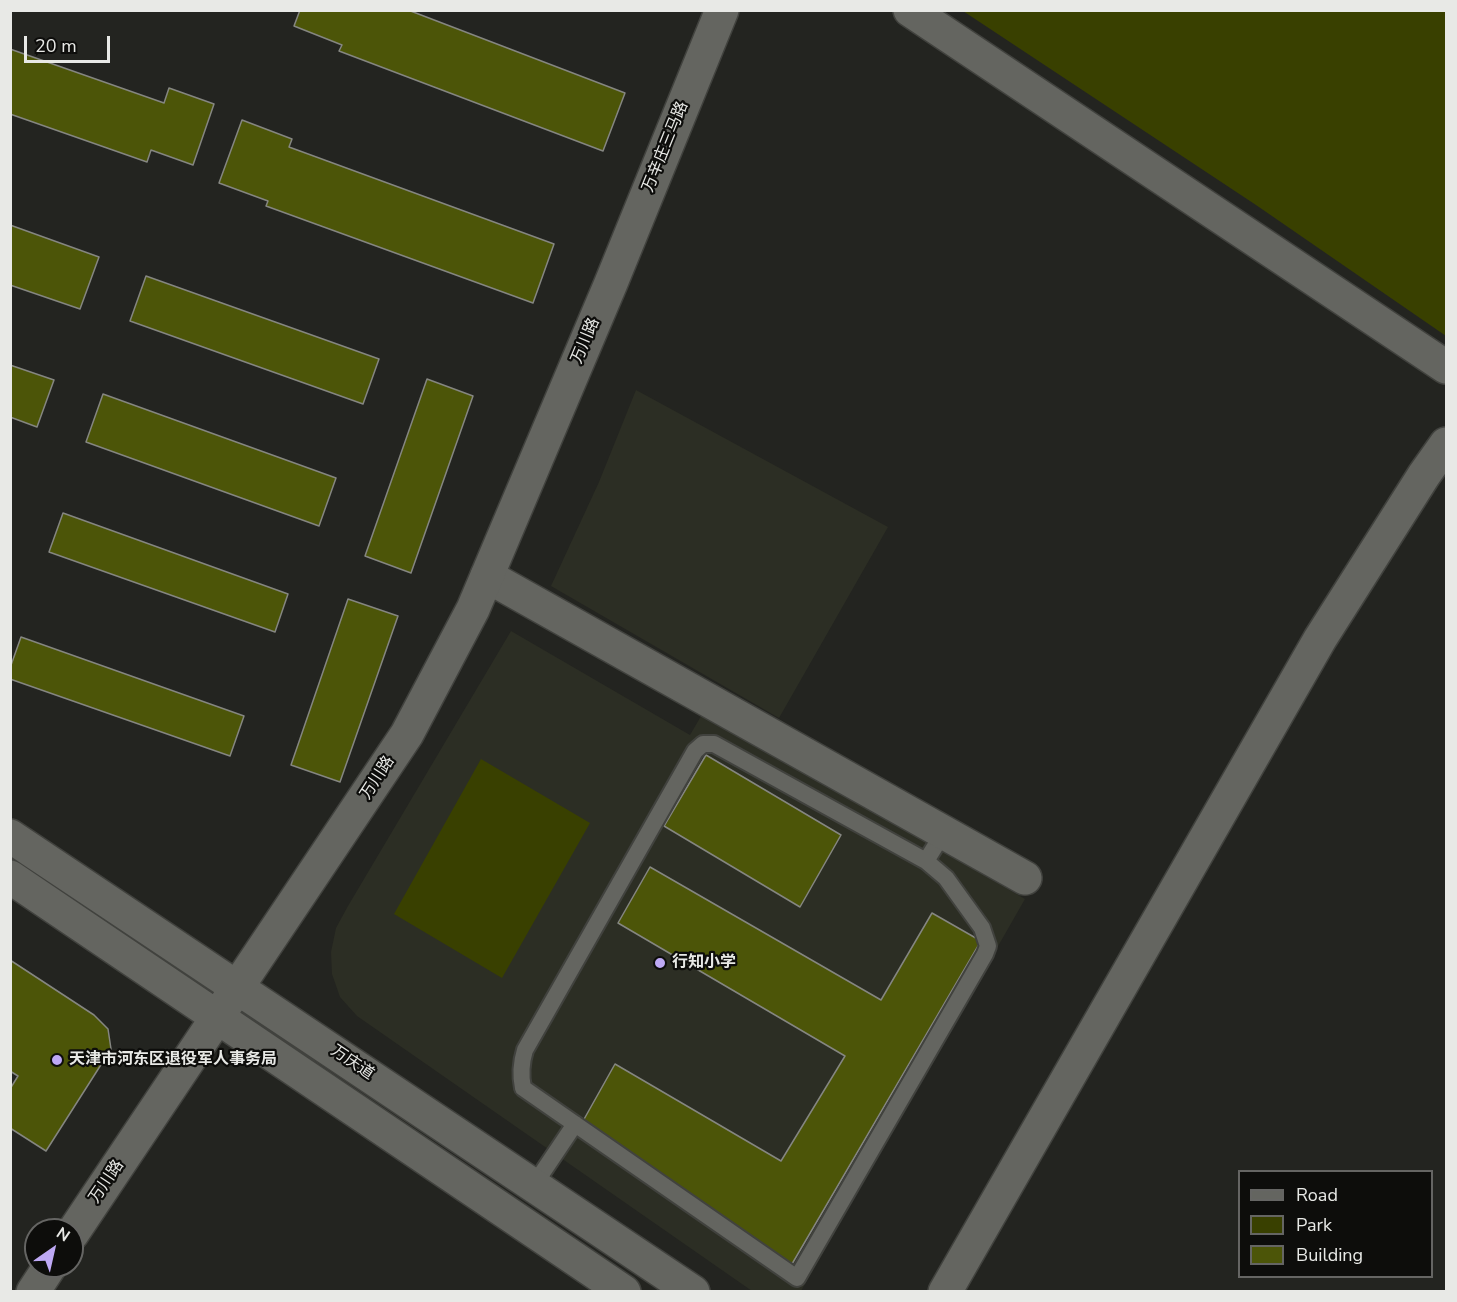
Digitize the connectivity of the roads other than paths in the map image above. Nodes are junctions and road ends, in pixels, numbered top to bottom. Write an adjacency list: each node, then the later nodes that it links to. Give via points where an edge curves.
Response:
1 (722, 10): 3 (street, 万辛庄三马路)
2 (910, 10): 4 (street)
3 (611, 283): 6 (street, 万川路)
4 (1446, 367)
5 (1446, 444): 21 (street, via 1320,639)
6 (487, 576): 7 (street); 12 (street, 万川路, via 407,734)
7 (944, 832): 9 (lane); 11 (street)
8 (10, 836): 12 (street, 万庆道)
9 (926, 861): 14 (lane, via 714,744 703,744 694,751 525,1050 521,1063 523,1088); 14 (lane, via 946,878 982,928 988,946 797,1278)
10 (10, 877): 13 (street)
11 (1024, 878)
12 (238, 987): 13 (street, 万川路); 15 (street, 万庆道)
13 (218, 1016): 16 (street, 万川路); 19 (street)
14 (575, 1124): 15 (lane)
15 (534, 1185): 20 (street, 万庆道)
16 (83, 1218)
17 (42, 1278): 18 (street)
18 (33, 1292)
19 (624, 1292)
20 (693, 1292)
21 (945, 1292)

